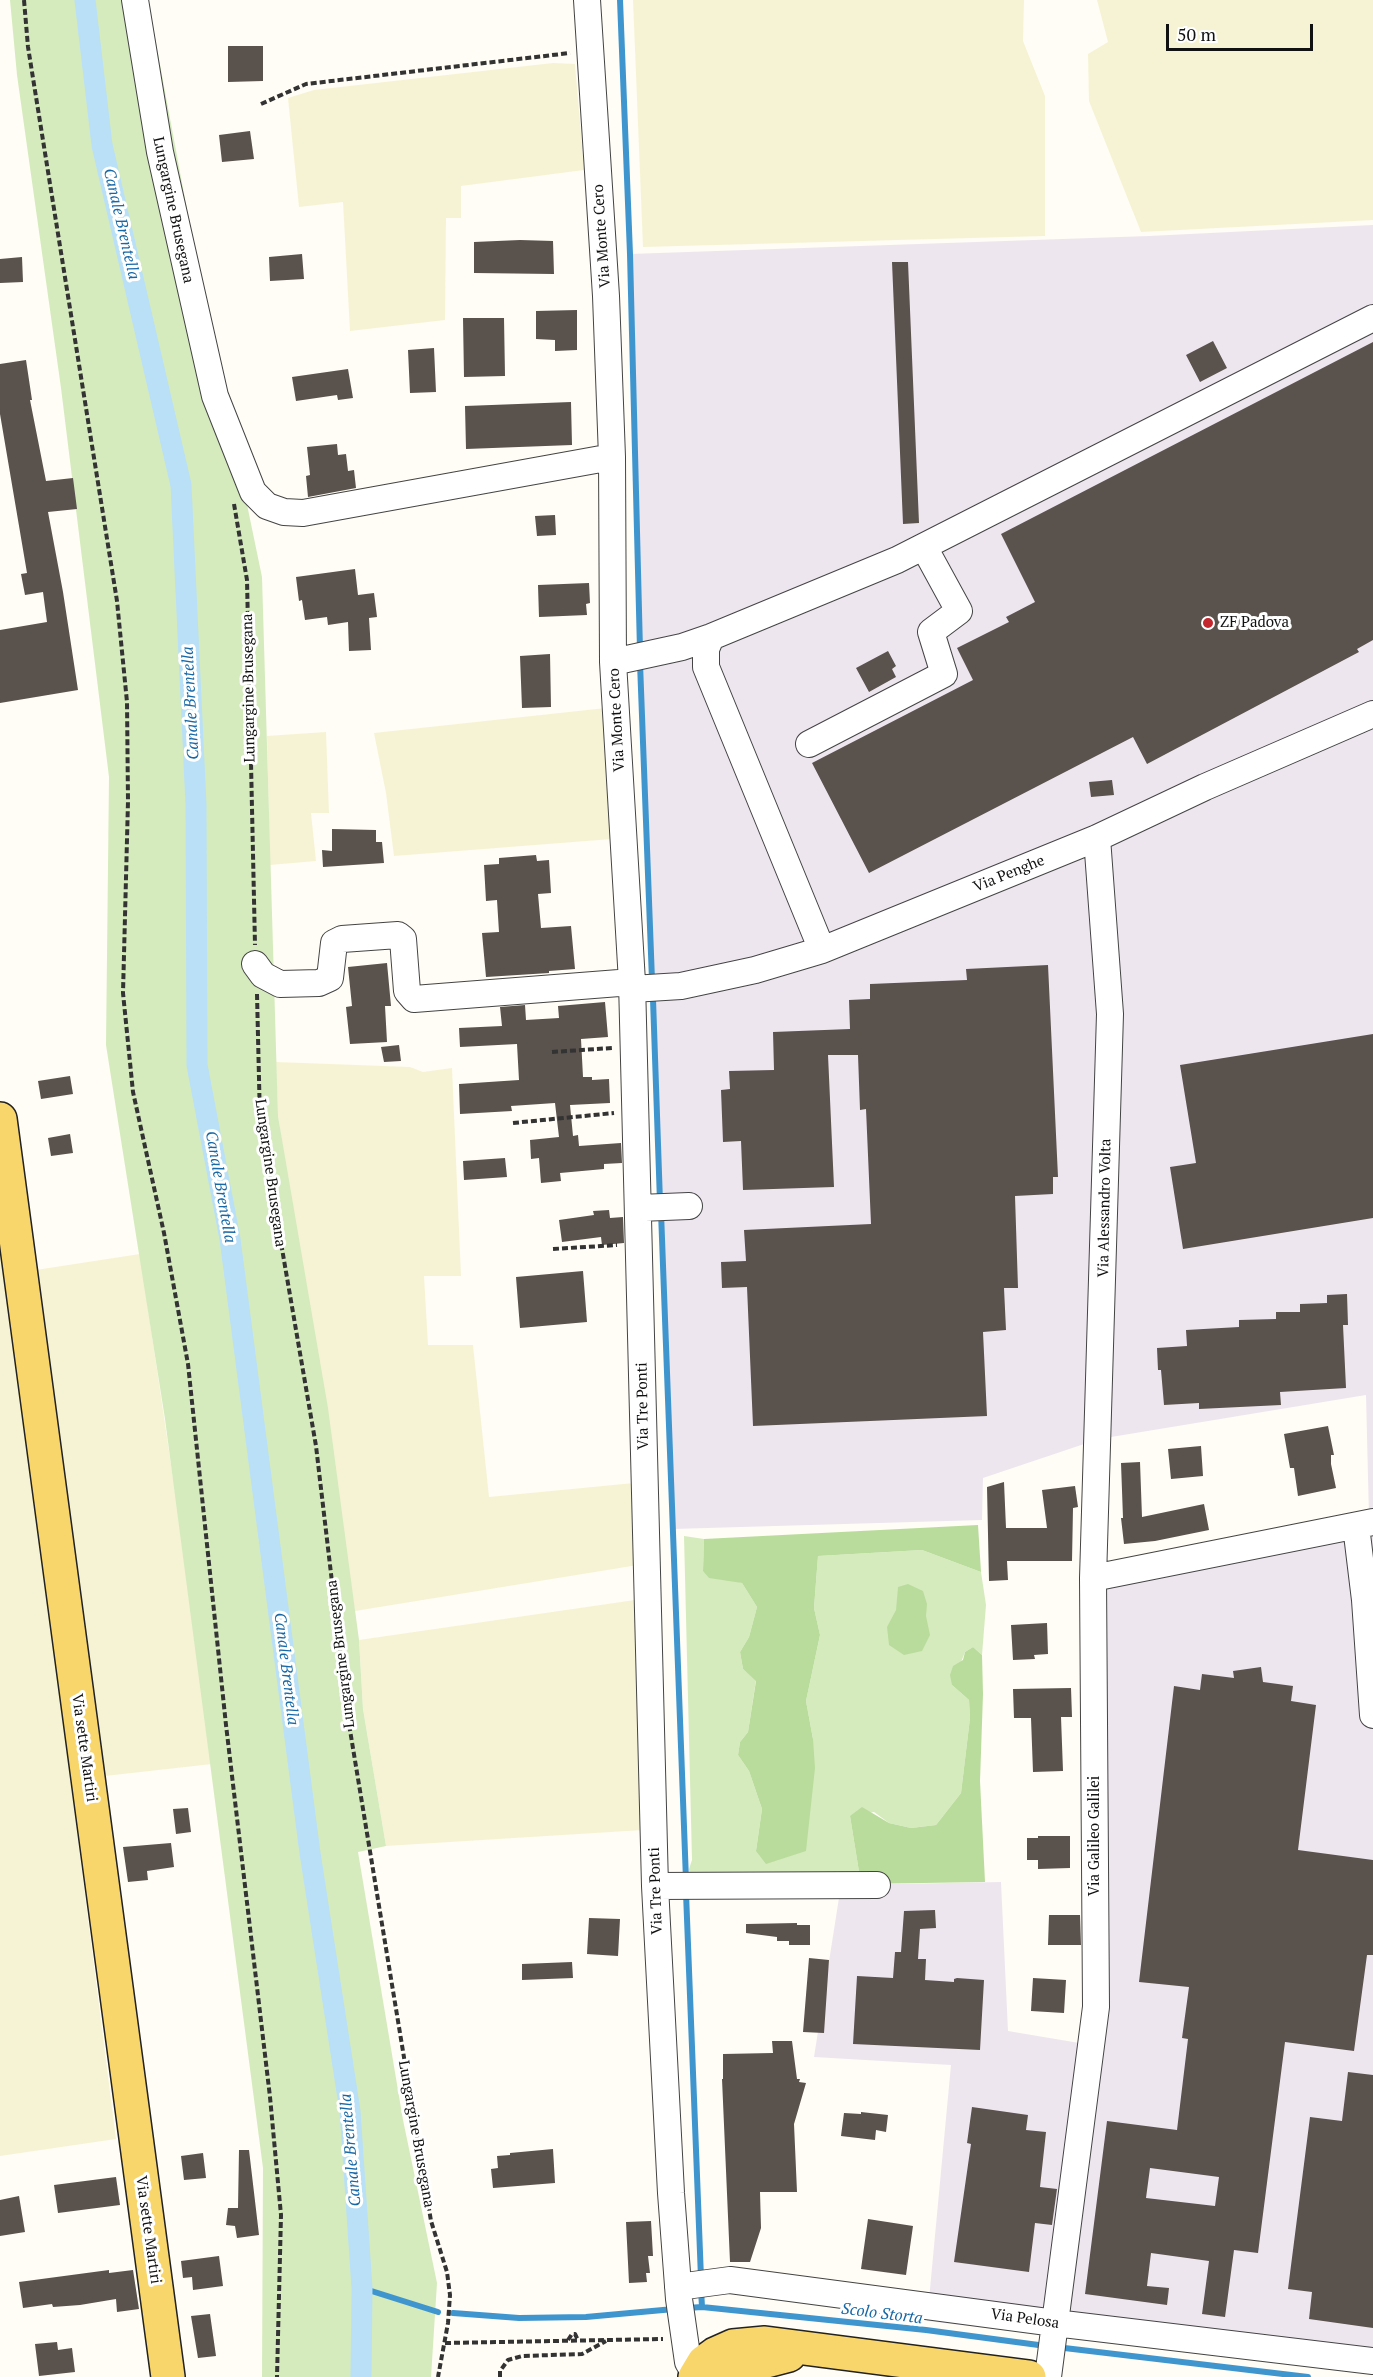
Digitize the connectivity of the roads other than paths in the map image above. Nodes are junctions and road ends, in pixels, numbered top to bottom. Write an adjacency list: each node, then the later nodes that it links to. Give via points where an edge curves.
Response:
1 (135, 0): 4 (street, Lungargine Brusegana, via 160,152 215,396 253,492 267,506 303,513)
2 (587, 0): 4 (street, Via Monte Cero)
3 (1373, 318): 5 (street)
4 (612, 458): 7 (street, Via Monte Cero)
5 (924, 547): 6 (street); 9 (street, via 959,610 930,632 944,674)
6 (711, 637): 7 (street); 11 (street, via 706,667)
7 (620, 661): 13 (street, Via Monte Cero)
8 (1373, 714): 10 (street, Via Penghe)
9 (809, 744)
10 (1097, 838): 11 (street, Via Penghe); 18 (street, Via Alessandro Volta, via 1110,1014)
11 (822, 950): 13 (street, Via Penghe, via 681,986)
12 (255, 964): 13 (street, via 263,975 280,984 319,984 330,978 334,943 398,935 403,939 407,991 414,999)
13 (632, 986): 16 (street, Via Tre Ponti)
14 (0, 1119): 29 (main road, Via sette Martiri)
15 (689, 1206): 16 (street)
16 (639, 1208): 21 (street, Via Tre Ponti)
17 (1365, 1524): 18 (street); 19 (street, via 1365,1600)
18 (1093, 1578): 23 (street, Via Galileo Galilei, via 1096,2007)
19 (1373, 1715)
20 (878, 1885): 21 (street)
21 (655, 1886): 22 (street, Via Tre Ponti, via 670,2193)
22 (683, 2306): 23 (street, Via Pelosa, via 716,2282 730,2280); 24 (street, via 693,2340); 28 (street, via 688,2362)
23 (1055, 2323): 26 (street, Via Pelosa); 27 (street, Via Galileo Galilei)
24 (765, 2343): 25 (main road); 28 (main road, via 733,2346 714,2354 704,2362)
25 (821, 2350): 27 (main road); 28 (main road)
26 (1373, 2361)
27 (1042, 2374)
28 (711, 2376)
29 (168, 2377)

